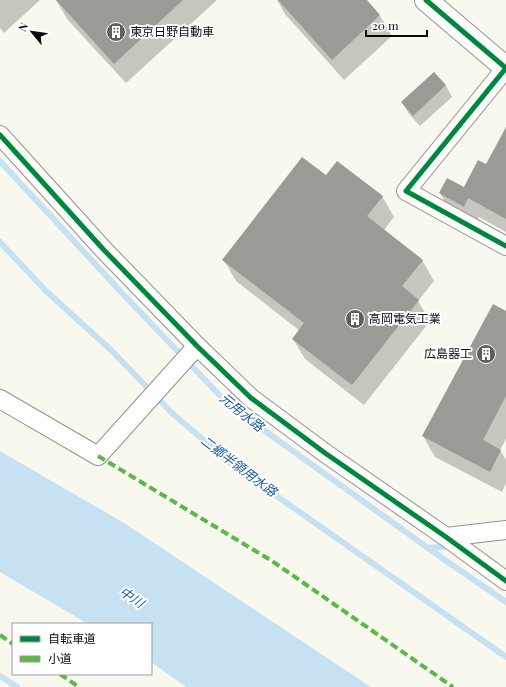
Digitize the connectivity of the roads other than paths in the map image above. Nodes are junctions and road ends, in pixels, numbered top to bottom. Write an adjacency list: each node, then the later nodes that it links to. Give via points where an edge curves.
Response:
1 (426, 0): 2 (street)
2 (506, 68): 4 (street, via 406,191)
3 (0, 135): 5 (street)
4 (506, 246)
5 (197, 346): 6 (street, via 98,456); 8 (street, via 250,398)
6 (0, 399)
7 (506, 530): 8 (street)
8 (446, 537): 9 (street)
9 (506, 581)

